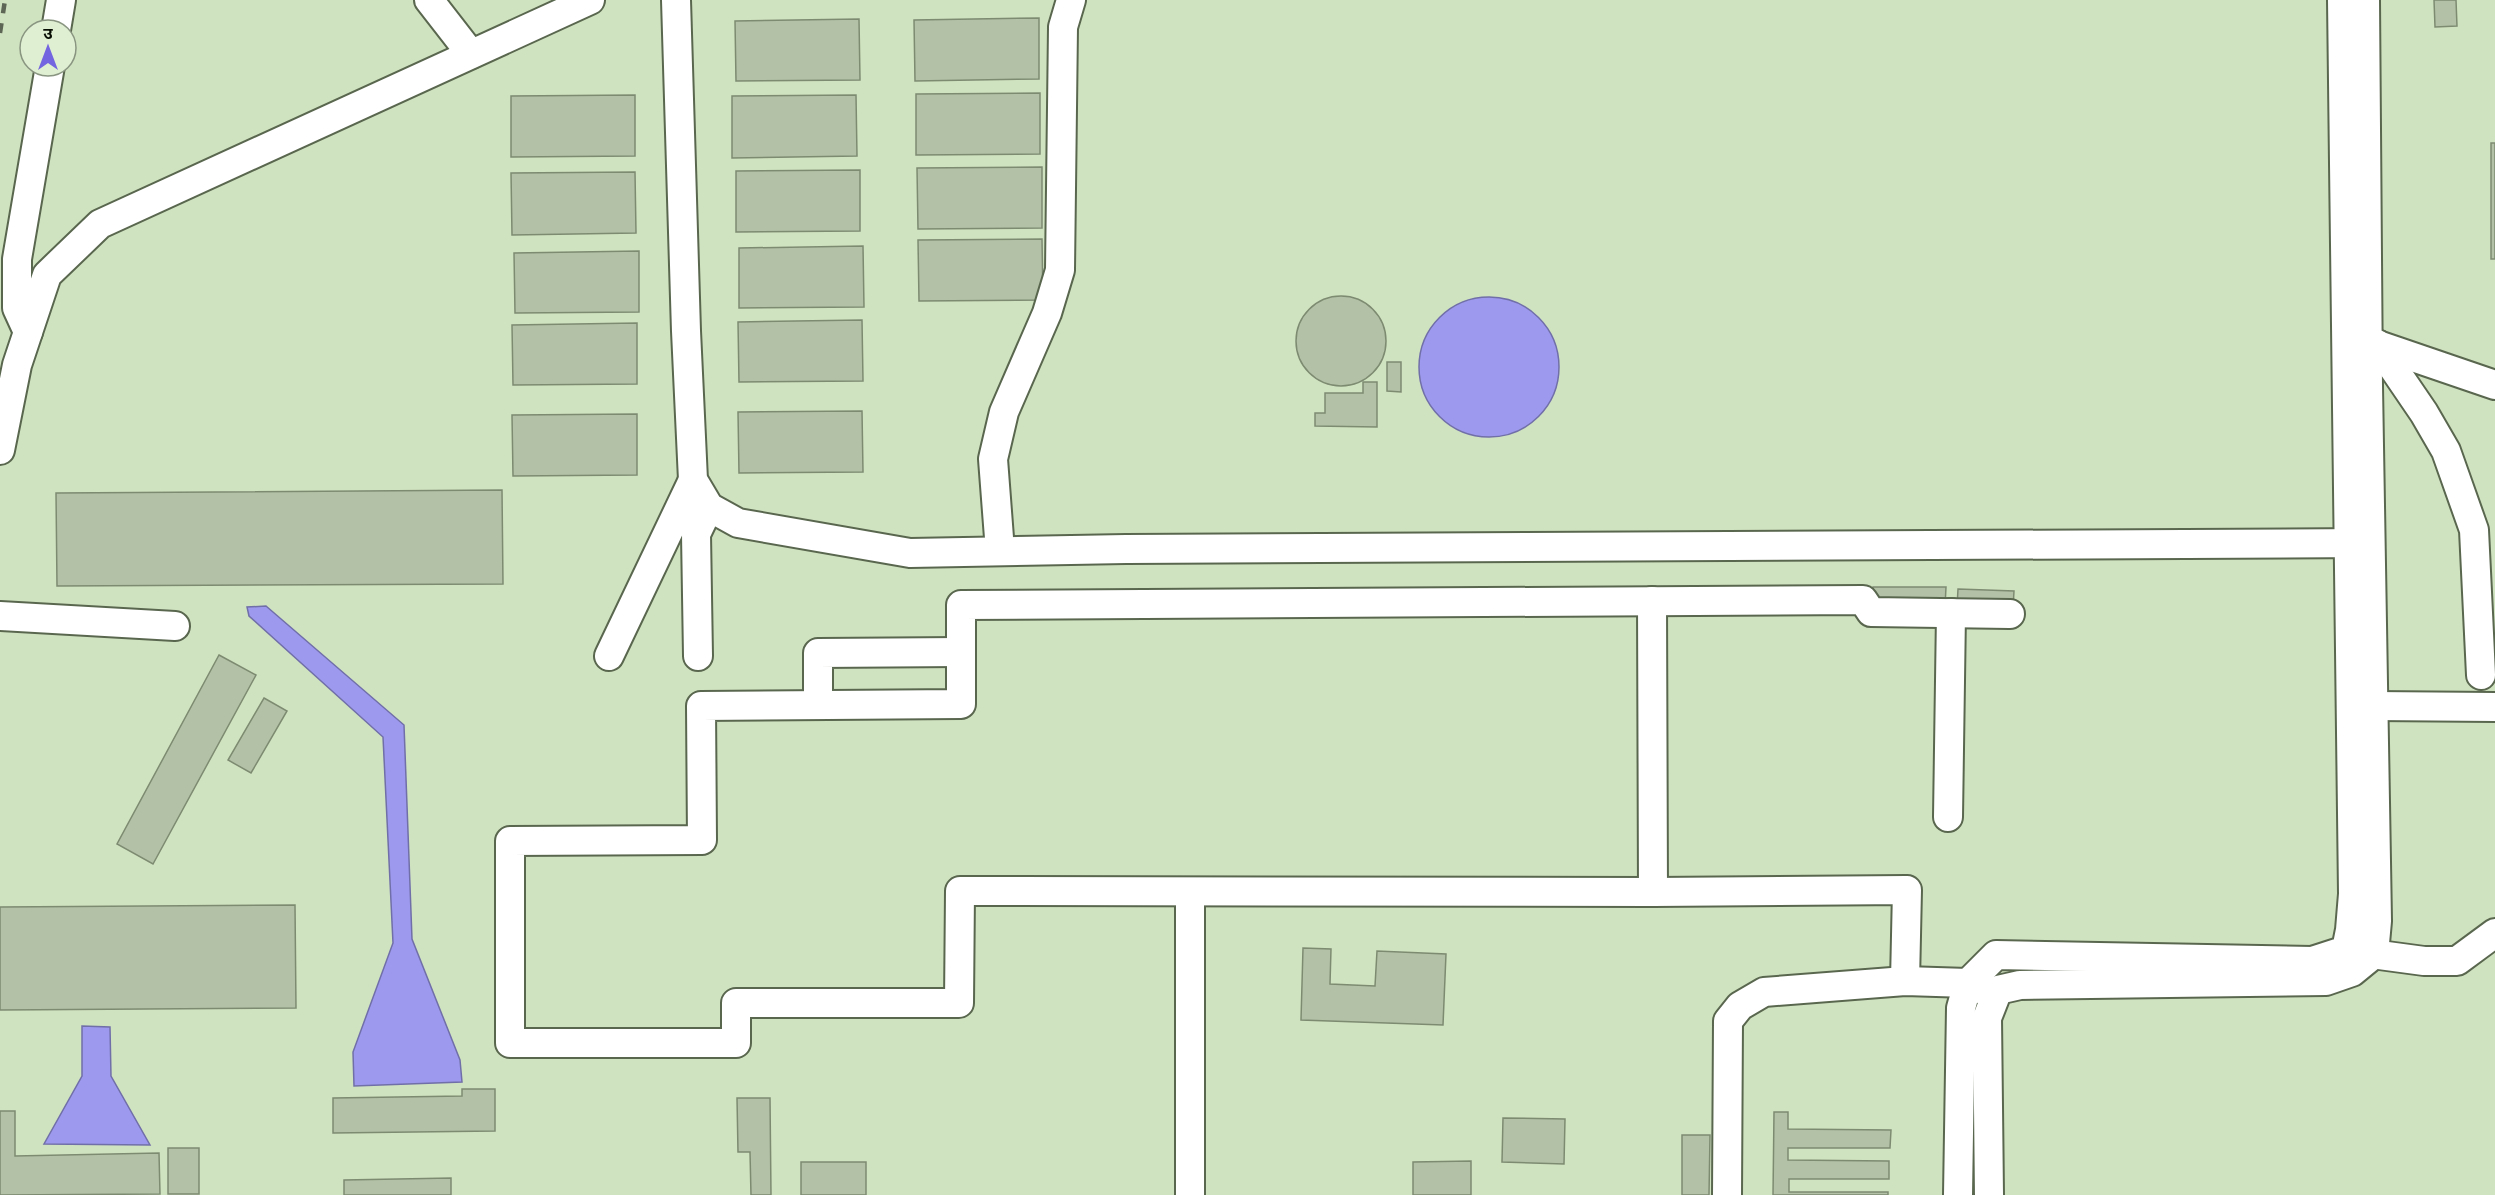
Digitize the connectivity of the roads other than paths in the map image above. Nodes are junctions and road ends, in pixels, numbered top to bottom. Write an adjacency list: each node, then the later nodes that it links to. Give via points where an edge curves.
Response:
1 (61, 0): 8 (lane)
2 (429, 0): 9 (lane)
3 (590, 0): 9 (lane)
4 (676, 0): 15 (lane)
5 (1071, 0): 18 (lane, via 1063,27 1060,270 1047,313 1004,412 993,459)
6 (2342, 0): 17 (lane)
7 (2365, 0): 12 (lane)
8 (58, 18)
9 (471, 54): 11 (lane, via 100,224 46,275)
10 (48, 78): 11 (lane, via 17,259 17,308)
11 (28, 332): 14 (lane, via 17,365)
12 (2372, 343): 13 (lane); 17 (lane); 27 (lane, via 2424,413 2446,451 2474,530)
13 (2495, 385)
14 (0, 450)
15 (693, 480): 16 (lane); 25 (lane)
16 (709, 507): 18 (lane, via 738,523 910,553); 26 (lane, via 696,534)
17 (2359, 543): 18 (lane); 29 (lane); 35 (lane, via 2353,894)
18 (1000, 551)
19 (1652, 601): 20 (lane, via 1863,600 1871,612); 24 (lane, via 961,605); 33 (lane)
20 (1951, 613): 21 (lane); 31 (lane)
21 (2010, 614)
22 (0, 616): 23 (lane)
23 (176, 626)
24 (961, 652): 28 (lane, via 961,704); 28 (lane, via 818,653)
25 (609, 656)
26 (698, 656)
27 (2481, 675)
28 (818, 705): 32 (lane, via 701,706 702,840 510,841 510,1043 736,1043 736,1003 959,1003 960,891)
29 (2373, 706): 30 (lane); 36 (lane, via 2377,921)
30 (2495, 707)
31 (1948, 816)
32 (1190, 892): 33 (lane); 40 (lane)
33 (1653, 892): 37 (lane, via 1907,890)
34 (2495, 933): 36 (lane, via 2457,962 2424,962)
35 (2346, 950): 36 (lane); 38 (lane, via 2312,961 1996,955)
36 (2374, 954): 39 (lane, via 2352,972 2326,981 2020,985 1998,990)
37 (1905, 981): 38 (lane); 41 (lane, via 1764,992 1740,1006 1728,1021)
38 (1968, 983): 39 (lane); 42 (lane, via 1960,1008)
39 (1996, 996): 43 (lane, via 1987,1018)
40 (1190, 1195)
41 (1728, 1195)
42 (1958, 1195)
43 (1989, 1195)

